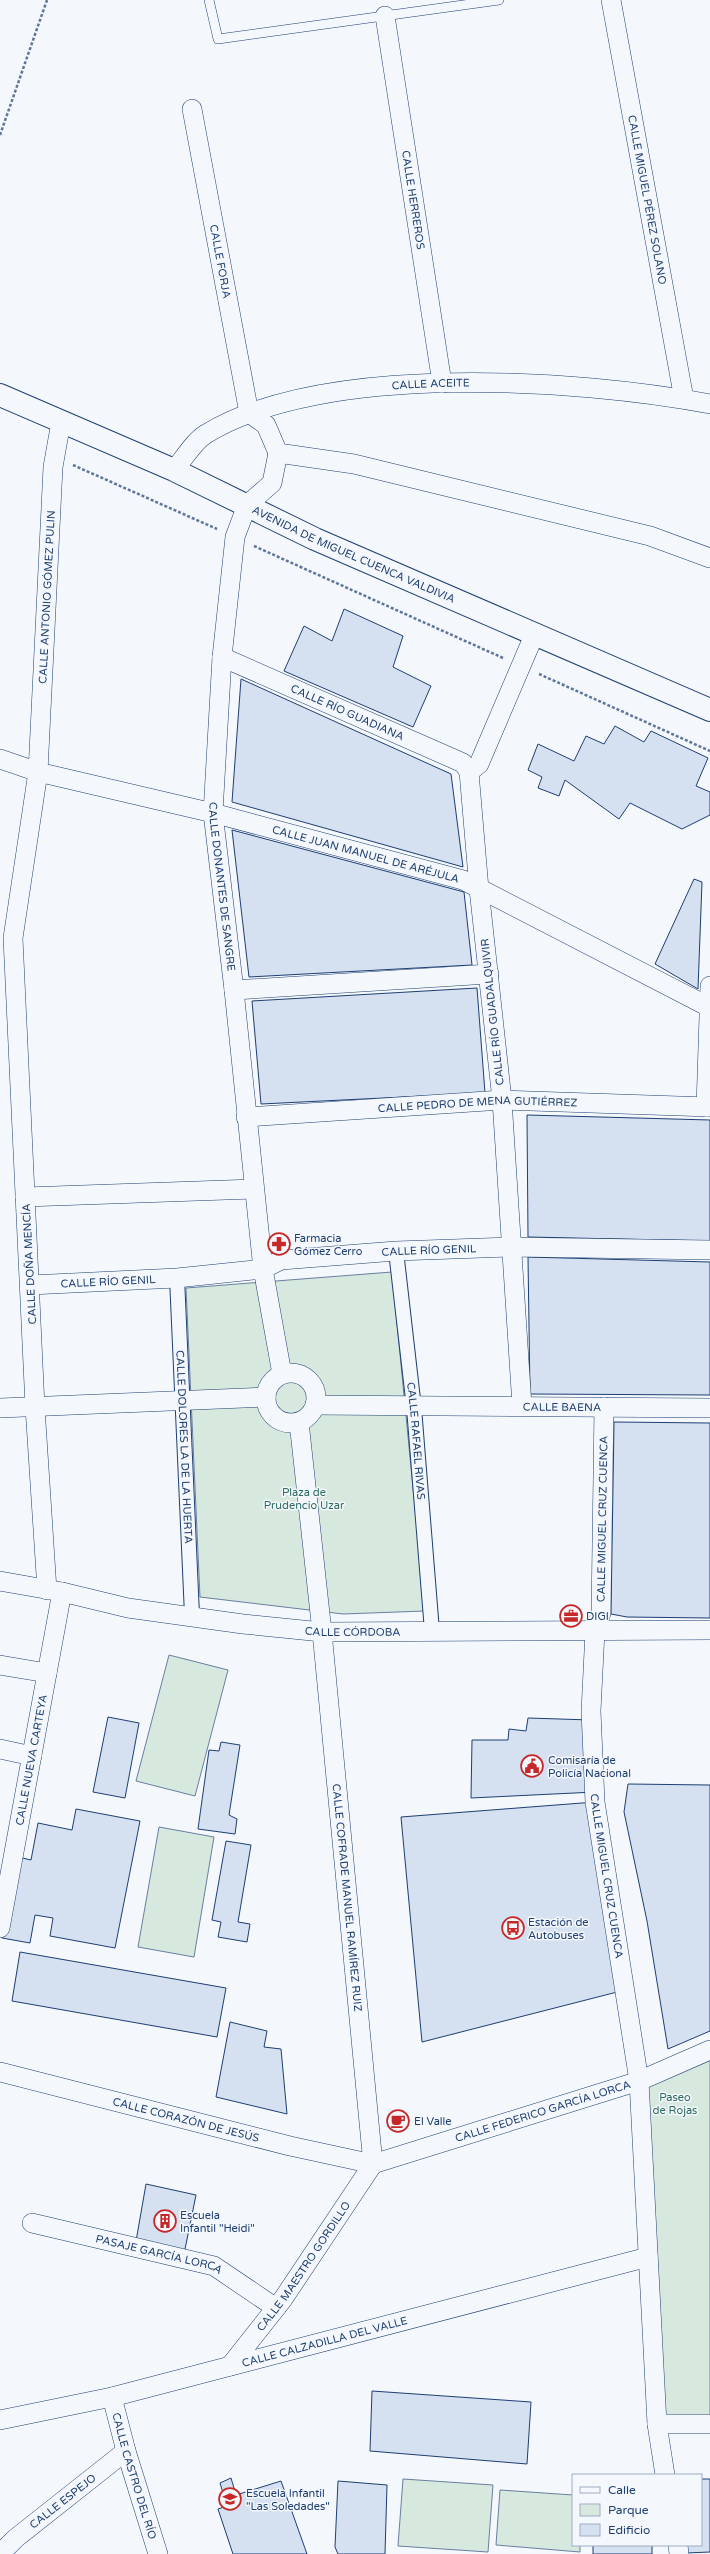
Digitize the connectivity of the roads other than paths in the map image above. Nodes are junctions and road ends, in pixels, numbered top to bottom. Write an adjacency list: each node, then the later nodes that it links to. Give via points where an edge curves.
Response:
1 (208, 0): 4 (lane, via 218,39)
2 (499, 0): 4 (lane)
3 (611, 0): 8 (street, CALLE MIGUEL PÉREZ SOLANO)
4 (384, 16): 6 (street, CALLE HERREROS)
5 (192, 109): 10 (street, CALLE FORJA)
6 (442, 383): 8 (street, CALLE ACEITE, via 550,384); 10 (street, CALLE ACEITE, via 346,390 278,404)
7 (0, 395): 11 (street, AVENIDA DE MIGUEL CUENCA VALDIVIA)
8 (684, 399): 9 (street, CALLE ACEITE)
9 (710, 404)
10 (249, 413): 12 (street, via 266,425); 13 (street, CALLE ACEITE, via 204,435)
11 (61, 422): 13 (street, AVENIDA DE MIGUEL CUENCA VALDIVIA); 20 (street, CALLE ANTONIO GÓMEZ PULIN, via 57,457 53,467)
12 (278, 453): 14 (street, via 272,483); 15 (street, via 354,464 650,536)
13 (174, 470): 14 (street, AVENIDA DE MIGUEL CUENCA VALDIVIA)
14 (247, 505): 16 (street, AVENIDA DE MIGUEL CUENCA VALDIVIA, via 315,539); 17 (street, CALLE DONANTES DE SANGRE, via 235,538)
15 (710, 558)
16 (535, 633): 18 (street, AVENIDA DE MIGUEL CUENCA VALDIVIA); 21 (street, via 479,764)
17 (222, 657): 21 (street, CALLE RÍO GUADIANA, via 463,763); 22 (street, CALLE DONANTES DE SANGRE)
18 (710, 710)
19 (0, 759): 20 (street, CALLE JUAN MANUEL DE ARÉJULA)
20 (38, 772): 22 (street, CALLE JUAN MANUEL DE ARÉJULA); 24 (street, CALLE ANTONIO GÓMEZ PULIN)
21 (469, 772): 23 (street, CALLE RÍO GUADALQUIVIR)
22 (213, 813): 23 (street, CALLE JUAN MANUEL DE ARÉJULA, via 462,880); 27 (street, CALLE DONANTES DE SANGRE)
23 (479, 889): 25 (street, CALLE RÍO GUADALQUIVIR); 28 (street, CALLE JUAN MANUEL DE ARÉJULA)
24 (13, 938): 33 (street, CALLE DOÑA MENCÍA)
25 (489, 974): 27 (street); 29 (street, CALLE RÍO GUADALQUIVIR)
26 (710, 986): 28 (street)
27 (234, 990): 31 (street, CALLE DONANTES DE SANGRE)
28 (709, 1007): 30 (street)
29 (502, 1100): 30 (street, CALLE PEDRO DE MENA GUTIÉRREZ); 31 (street, CALLE PEDRO DE MENA GUTIÉRREZ); 34 (street, CALLE RÍO GUADALQUIVIR)
30 (708, 1107)
31 (246, 1116): 32 (street, CALLE DONANTES DE SANGRE)
32 (254, 1189): 33 (street); 37 (street, CALLE DONANTES DE SANGRE)
33 (25, 1197): 39 (street, CALLE DOÑA MENCÍA)
34 (513, 1247): 35 (street, CALLE RÍO GENIL); 36 (street, CALLE RÍO GENIL); 44 (street, CALLE RÍO GUADALQUIVIR)
35 (710, 1250)
36 (396, 1251): 37 (street, CALLE RÍO GENIL, via 281,1260); 48 (street, CALLE RAFAEL RIVAS)
37 (263, 1269): 38 (street, CALLE RÍO GENIL); 40 (street, CALLE DONANTES DE SANGRE)
38 (177, 1278): 39 (street, CALLE RÍO GENIL); 42 (street, CALLE DOLORES LA DE LA HUERTA)
39 (30, 1285): 45 (street, CALLE DOÑA MENCÍA)
40 (282, 1374): 41 (street, via 270,1383); 43 (street, via 298,1373 311,1382 315,1389)
41 (266, 1397): 42 (street); 50 (street, via 267,1405 276,1418 283,1422)
42 (183, 1401): 45 (street); 53 (street, CALLE DOLORES LA DE LA HUERTA)
43 (315, 1405): 48 (street, CALLE BAENA); 50 (street, via 309,1415)
44 (522, 1406): 46 (street, CALLE BAENA); 48 (street, CALLE BAENA)
45 (35, 1407): 47 (street); 52 (street, CALLE DOÑA MENCÍA)
46 (604, 1407): 49 (street, CALLE BAENA); 54 (street, CALLE MIGUEL CRUZ CUENCA, via 601,1614)
47 (0, 1408)
48 (414, 1408): 56 (street, CALLE RAFAEL RIVAS)
49 (710, 1408)
50 (299, 1422): 57 (street)
51 (0, 1581): 52 (street, CALLE CÓRDOBA)
52 (54, 1591): 53 (street, CALLE CÓRDOBA, via 128,1608); 59 (street, CALLE NUEVA CARTEYA)
53 (192, 1615): 57 (street, CALLE CÓRDOBA, via 243,1624)
54 (594, 1630): 55 (street, CALLE CÓRDOBA); 56 (street, CALLE CÓRDOBA); 66 (street, CALLE MIGUEL CRUZ CUENCA, via 591,1711 595,1802)
55 (710, 1630)
56 (432, 1631): 57 (street, CALLE CÓRDOBA)
57 (322, 1632): 67 (street, CALLE COFRADE MANUEL RAMÍREZ RUIZ)
58 (0, 1665): 59 (street)
59 (47, 1673): 61 (street, CALLE NUEVA CARTEYA)
60 (0, 1749): 61 (street)
61 (32, 1756): 62 (street, CALLE NUEVA CARTEYA)
62 (8, 1838): 63 (street, CALLE NUEVA CARTEYA)
63 (0, 1926)
64 (710, 2050): 66 (street, CALLE FEDERICO GARCÍA LORCA)
65 (0, 2072): 67 (street, CALLE CORAZÓN DE JESÚS, via 290,2146)
66 (639, 2081): 67 (street, CALLE FEDERICO GARCÍA LORCA); 69 (street)
67 (373, 2164): 70 (street, CALLE MAESTRO GORDILLO)
68 (32, 2223): 70 (street, PASAJE GARCÍA LORCA, via 214,2266)
69 (648, 2257): 71 (street, CALLE CALZADILLA DEL VALLE); 74 (street)
70 (276, 2308): 71 (street, CALLE MAESTRO GORDILLO)
71 (230, 2366): 72 (street, CALLE CALZADILLA DEL VALLE)
72 (112, 2397): 73 (street, CALLE CALZADILLA DEL VALLE); 76 (street, CALLE CASTRO DEL RÍO)
73 (0, 2420)
74 (657, 2424): 75 (street); 77 (street)
75 (710, 2424)
76 (126, 2451): 78 (street, CALLE ESPEJO); 80 (street, CALLE CASTRO DEL RÍO)
77 (665, 2474)
78 (18, 2546): 79 (street, CALLE ESPEJO)
79 (0, 2554)
80 (158, 2554)

